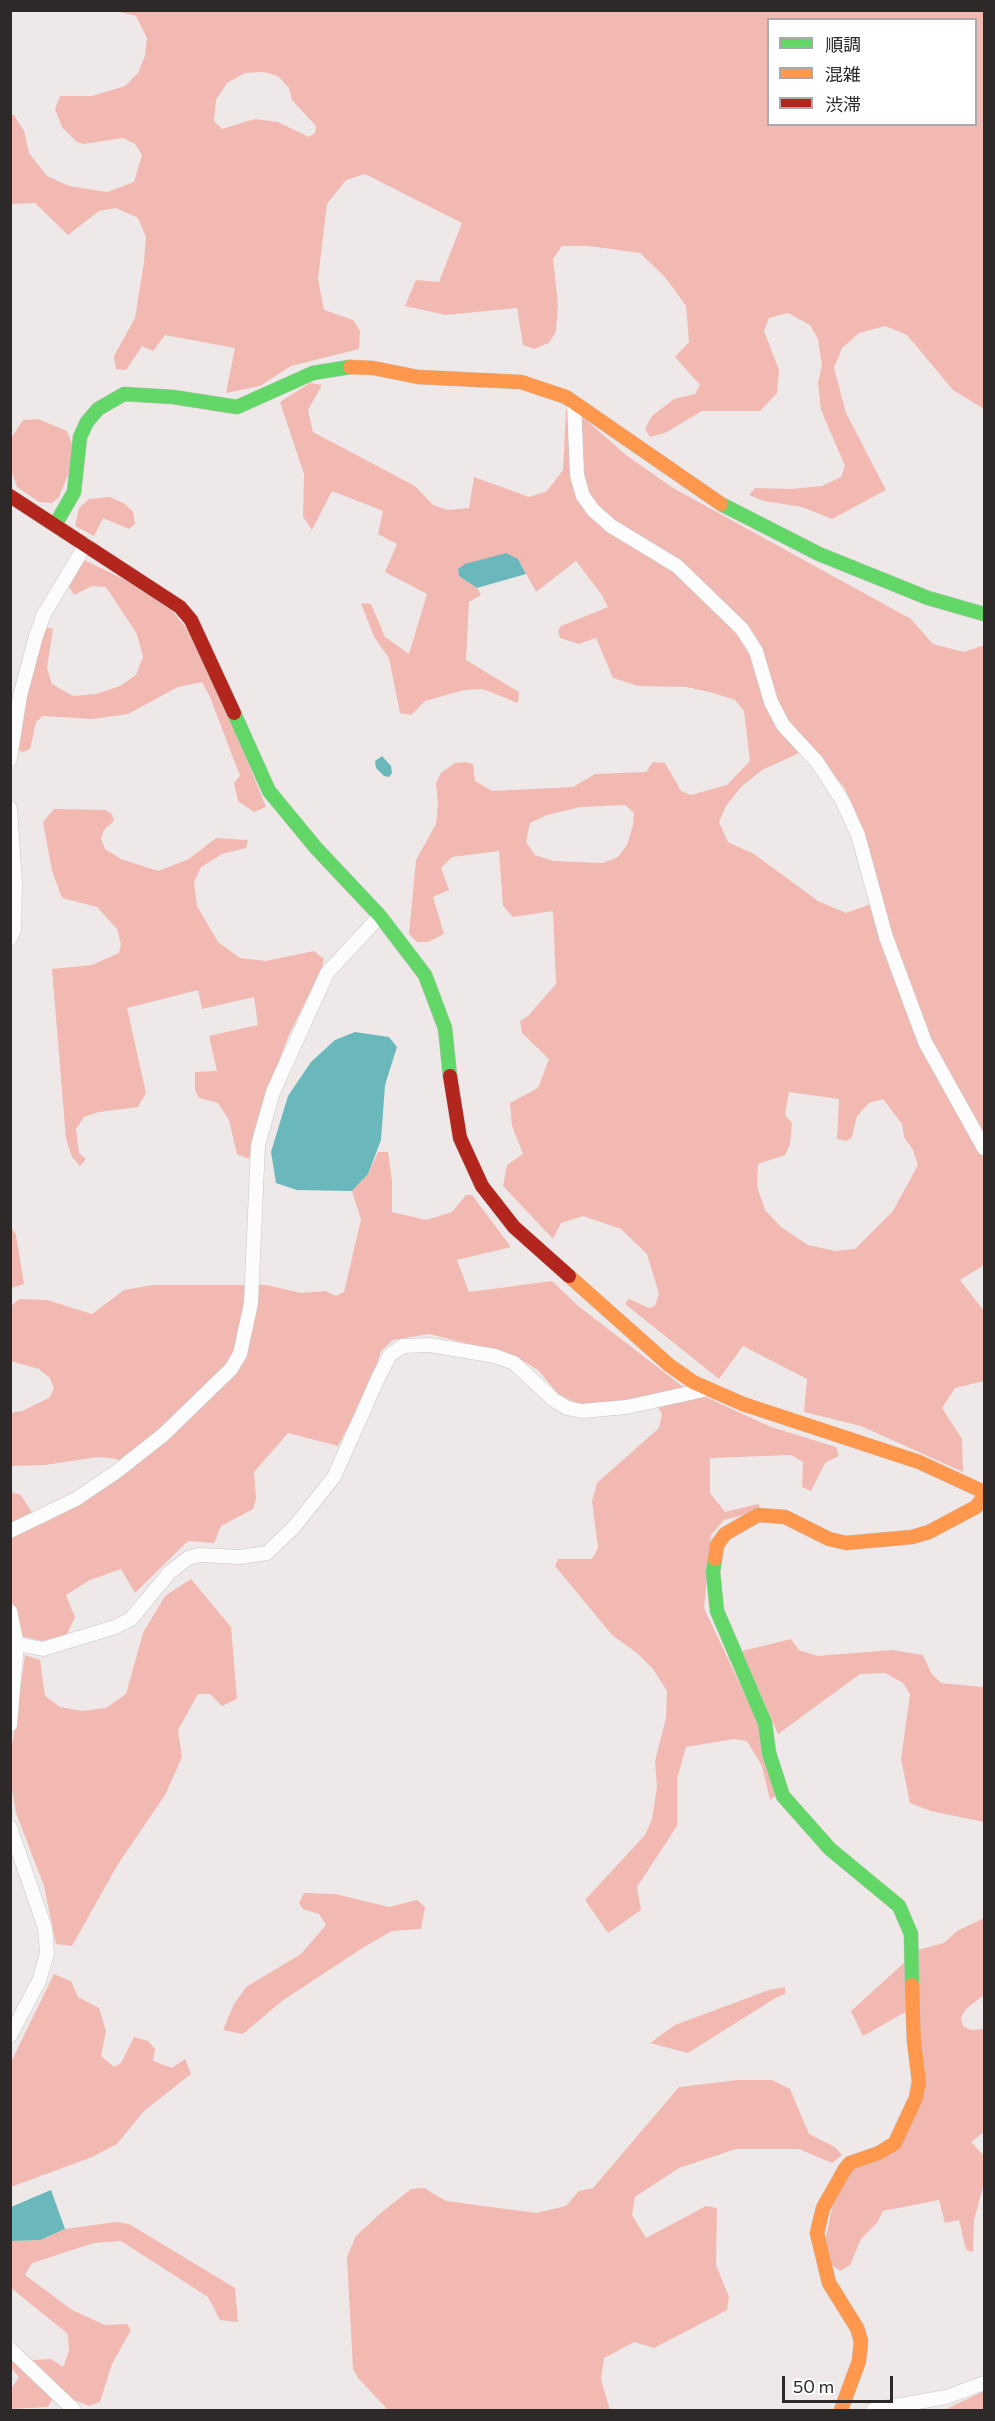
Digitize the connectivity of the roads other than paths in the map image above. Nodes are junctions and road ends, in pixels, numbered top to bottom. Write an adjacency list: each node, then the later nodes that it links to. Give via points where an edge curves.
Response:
1 (574, 403): 3 (street, via 520,382 418,377 355,367 313,374 237,407 144,393 124,394 104,405 87,422 80,436 74,492); 5 (street, via 694,488 743,517 879,580); 10 (street, via 577,475 583,496 611,526 677,566 742,629 756,651 771,702 783,725 818,762 842,800 858,835 886,937 926,1042)
2 (10, 496): 3 (street)
3 (55, 525): 4 (street)
4 (86, 544): 6 (street, via 44,614 36,636 20,696); 8 (street, via 180,607 191,620 269,791)
5 (984, 614)
6 (10, 759)
7 (10, 808): 9 (street, via 15,884 14,930)
8 (380, 916): 11 (street, via 425,975 439,1009 460,1138 478,1179 497,1208 556,1268 669,1365 693,1382); 13 (street, via 327,973 273,1092 258,1145 251,1303 240,1354 231,1369 163,1435 116,1472 76,1499)
9 (10, 939)
10 (984, 1148)
11 (710, 1388): 12 (street, via 743,1404 919,1462); 15 (street, via 627,1407 582,1411 560,1404 514,1363 495,1356 430,1345 403,1346 390,1355 334,1477 294,1527 267,1553 188,1558 169,1573 131,1619 115,1628 43,1649)
12 (984, 1494): 22 (street, via 976,1507 912,1537 846,1543 784,1517 759,1515 725,1534 717,1545 713,1572 717,1611 765,1723 769,1753 783,1796 830,1849 898,1906 911,1934 919,2082 916,2098 895,2143 850,2163 845,2169 823,2208 817,2234 829,2283 861,2341 859,2361)
13 (10, 1531)
14 (10, 1611): 15 (street)
15 (16, 1644): 16 (street)
16 (10, 1725)
17 (10, 1827): 18 (street, via 45,1928 47,1953 39,1980)
18 (10, 2036)
19 (10, 2349): 21 (street)
20 (984, 2383): 23 (street, via 946,2397)
21 (74, 2410)
22 (841, 2410)
23 (873, 2410)

